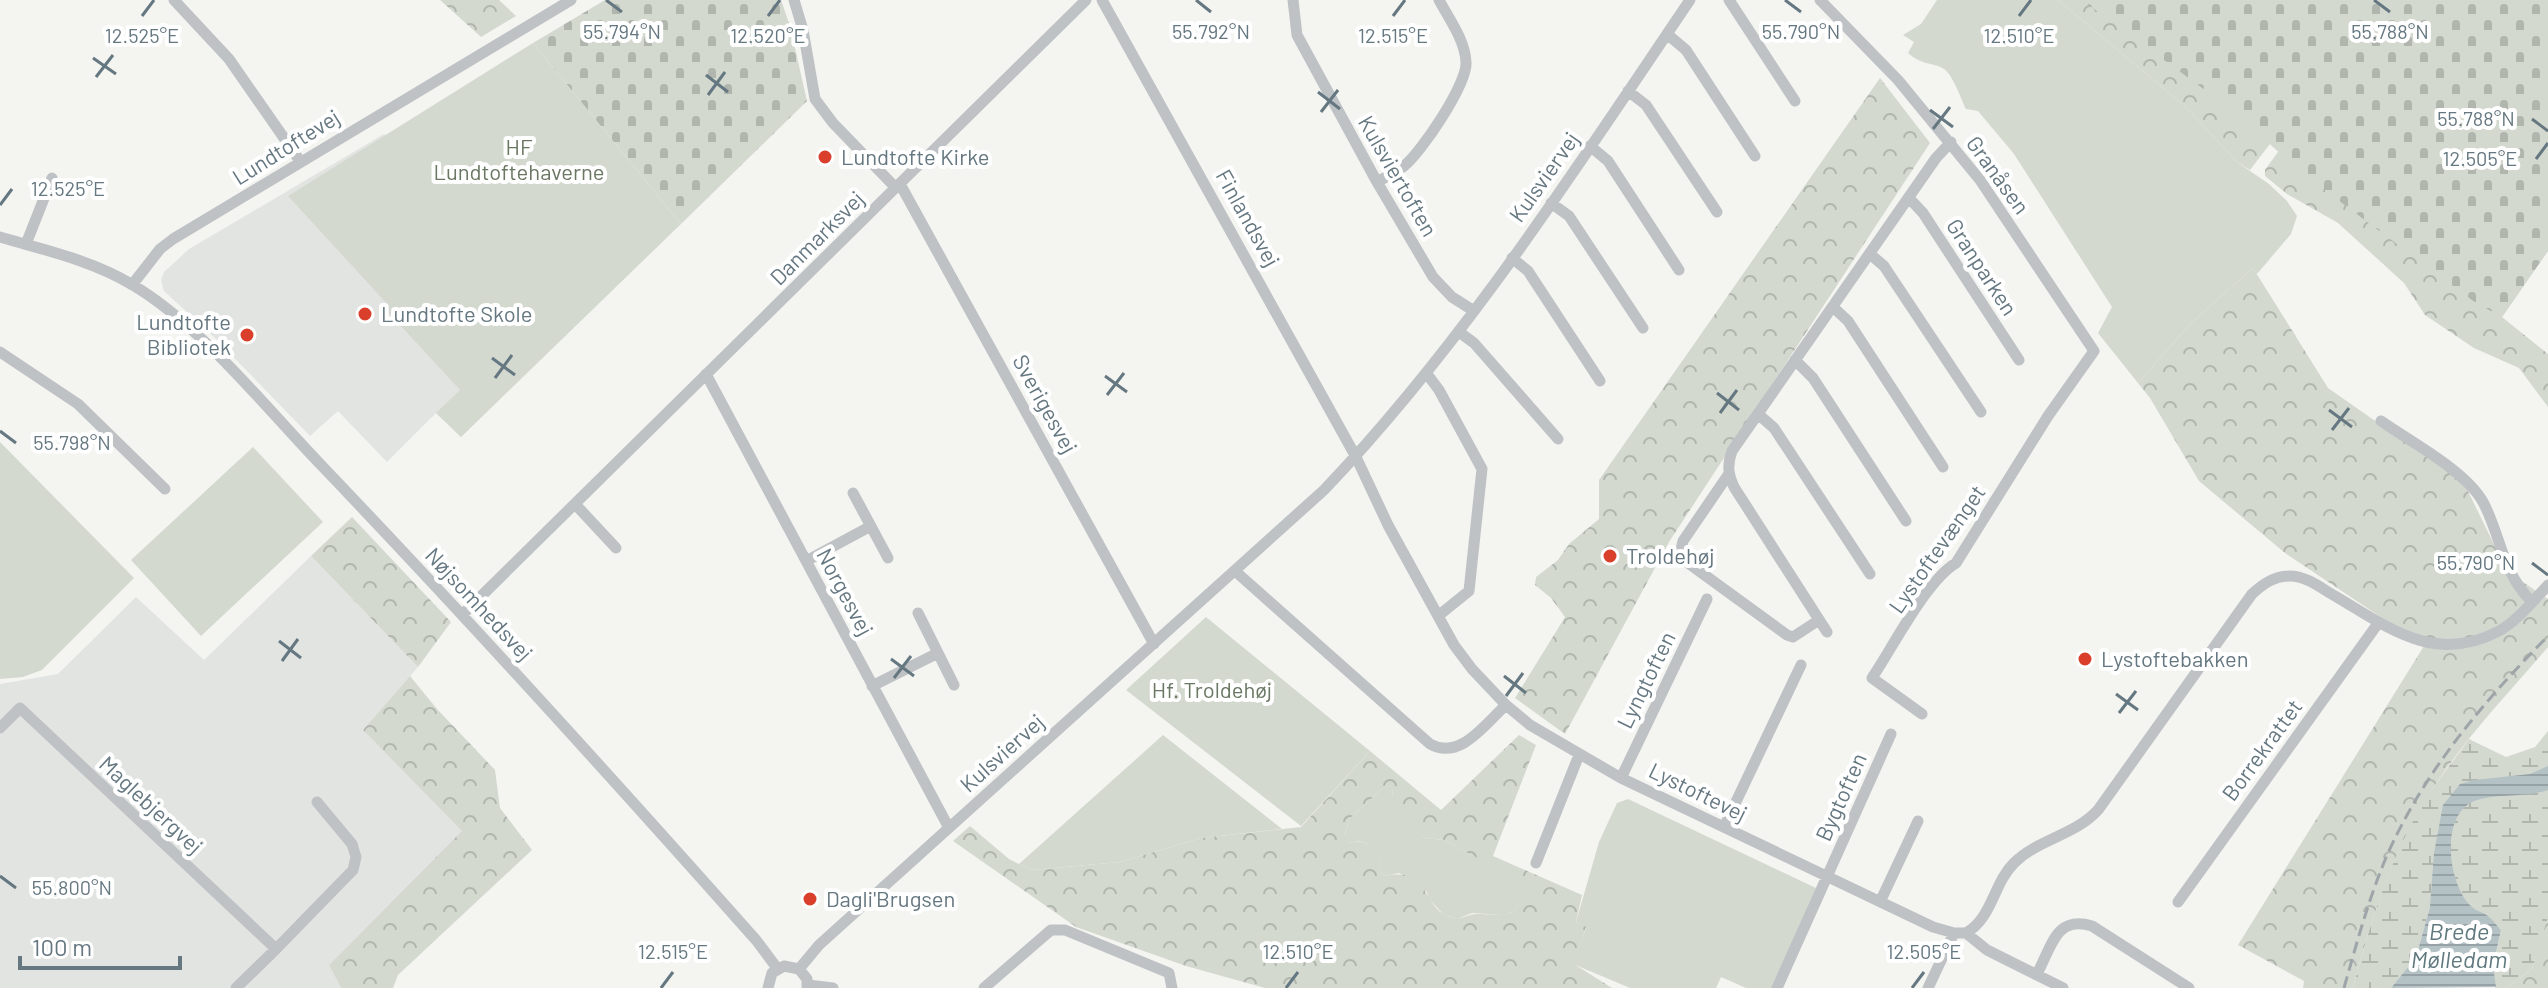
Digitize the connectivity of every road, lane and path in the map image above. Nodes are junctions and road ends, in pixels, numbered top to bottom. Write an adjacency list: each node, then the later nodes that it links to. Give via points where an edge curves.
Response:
1 (174, 0): 17 (street, via 229,59)
2 (571, 0): 17 (street, Lundtoftevej)
3 (794, 0): 20 (street, Sverigesvej, via 815,99)
4 (1086, 0): 20 (street, Danmarksvej)
5 (1102, 0): 45 (street, Finlandsvej)
6 (1293, 0): 19 (street, Kulsviertoften, via 1297,35)
7 (1439, 0): 19 (street, via 1463,44 1466,75 1414,156)
8 (1690, 0): 11 (street, Kulsviervej)
9 (1729, 0): 13 (street)
10 (1820, 0): 14 (street, Granåsen)
11 (1667, 34): 12 (street, Kulsviervej); 16 (street, via 1686,50)
12 (1628, 91): 15 (street, Kulsviervej); 23 (street, via 1646,105)
13 (1795, 101)
14 (1951, 142): 21 (street); 34 (street, Granåsen)
15 (1590, 146): 22 (street, Kulsviervej); 28 (street, via 1608,161)
16 (1755, 156)
17 (300, 161): 29 (street, Lundtoftevej, via 167,244)
18 (52, 178): 25 (street)
19 (1377, 182): 31 (street, Kulsviertoften, via 1433,277)
20 (898, 186): 38 (street, Danmarksvej); 67 (street, Sverigesvej)
21 (1909, 198): 26 (street); 37 (street, Granparken)
22 (1551, 203): 27 (street, Kulsviervej); 32 (street, via 1569,216)
23 (1717, 212)
24 (0, 237): 25 (street)
25 (26, 244): 29 (street)
26 (1870, 254): 30 (street); 41 (street, via 1884,266)
27 (1512, 258): 31 (street, Kulsviervej); 40 (street, via 1528,271)
28 (1679, 270)
29 (132, 285): 62 (street, Nøjsomhedsvej, via 215,353)
30 (1833, 307): 36 (street); 46 (street, via 1848,321)
31 (1474, 311): 33 (street, Kulsviervej)
32 (1643, 328)
33 (1459, 332): 39 (street, Kulsviervej); 44 (street)
34 (2094, 351): 73 (street, Lystoftevænget, via 1956,563 1918,606 1872,678)
35 (0, 352): 48 (street, via 78,404)
36 (1795, 360): 42 (street); 51 (street, via 1813,378)
37 (2019, 360)
38 (706, 374): 50 (street, Danmarksvej); 55 (street, Norgesvej)
39 (1427, 374): 45 (street, Kulsviervej); 63 (street, via 1482,469 1469,591)
40 (1600, 381)
41 (1981, 412)
42 (1758, 414): 47 (street, via 1732,451); 57 (street, via 1774,428)
43 (2381, 421): 60 (street, via 2474,490 2512,578)
44 (1558, 439)
45 (1356, 457): 56 (street, Kulsviervej); 63 (street, Lystoftevej)
46 (1943, 467)
47 (1728, 475): 64 (street); 64 (street, via 1683,541 1684,560 1787,635 1793,637)
48 (165, 489)
49 (853, 493): 52 (street)
50 (575, 504): 53 (street); 62 (street, Danmarksvej)
51 (1906, 521)
52 (871, 526): 54 (street); 55 (street)
53 (616, 548)
54 (888, 558)
55 (806, 561): 71 (street, Norgesvej)
56 (1235, 571): 67 (street, Kulsviervej); 72 (street, via 1440,749 1458,748)
57 (1870, 574)
58 (2548, 585): 60 (street)
59 (1707, 599): 77 (street, Lyngtoften)
60 (2532, 602): 65 (street, via 2502,630 2459,645 2417,641)
61 (918, 613): 68 (street)
62 (463, 614): 88 (street, Nøjsomhedsvej)
63 (1438, 616): 72 (street, Lystoftevej, via 1470,667)
64 (1819, 620): 66 (street)
65 (2379, 622): 85 (street, Borrekrattet); 86 (street, via 2310,581 2292,576 2265,582 2098,810 2081,826 2015,862 1985,916 1976,927)
66 (1827, 632)
67 (1154, 644): 81 (street, Kulsviervej)
68 (938, 653): 70 (street); 71 (street)
69 (1801, 665): 80 (street)
70 (954, 685)
71 (872, 686): 81 (street, Norgesvej)
72 (1506, 705): 76 (street, Lystoftevej)
73 (1922, 714)
74 (0, 728): 87 (street, Maglebjergvej, via 20,708)
75 (1891, 734): 83 (street, Bygtoften)
76 (1579, 755): 77 (street, Lystoftevej); 82 (street)
77 (1621, 778): 80 (street, Lystoftevej)
78 (317, 802): 87 (street, via 352,844 353,870)
79 (1918, 821): 84 (street)
80 (1724, 827): 83 (street, Lystoftevej)
81 (949, 828): 89 (street, Kulsviervej)
82 (1536, 863)
83 (1827, 877): 84 (street, Lystoftevej); 97 (street, Bygtoften)
84 (1880, 902): 86 (street, Lystoftevej, via 1937,929)
85 (2178, 902)
86 (1960, 933): 90 (street, Lystoftevej); 98 (street)
87 (276, 949): 92 (street)
88 (777, 968): 89 (street); 93 (street)
89 (799, 969): 91 (street)
90 (2037, 974): 99 (street, Lystoftevej); 100 (street, via 2060,930 2079,922)
91 (807, 987): 94 (street)
92 (236, 988)
93 (768, 988)
94 (833, 988)
95 (984, 988): 96 (street, via 1051,930 1065,930 1169,973)
96 (1172, 988)
97 (1777, 988)
98 (1928, 988)
99 (2063, 988)
100 (2189, 988)

